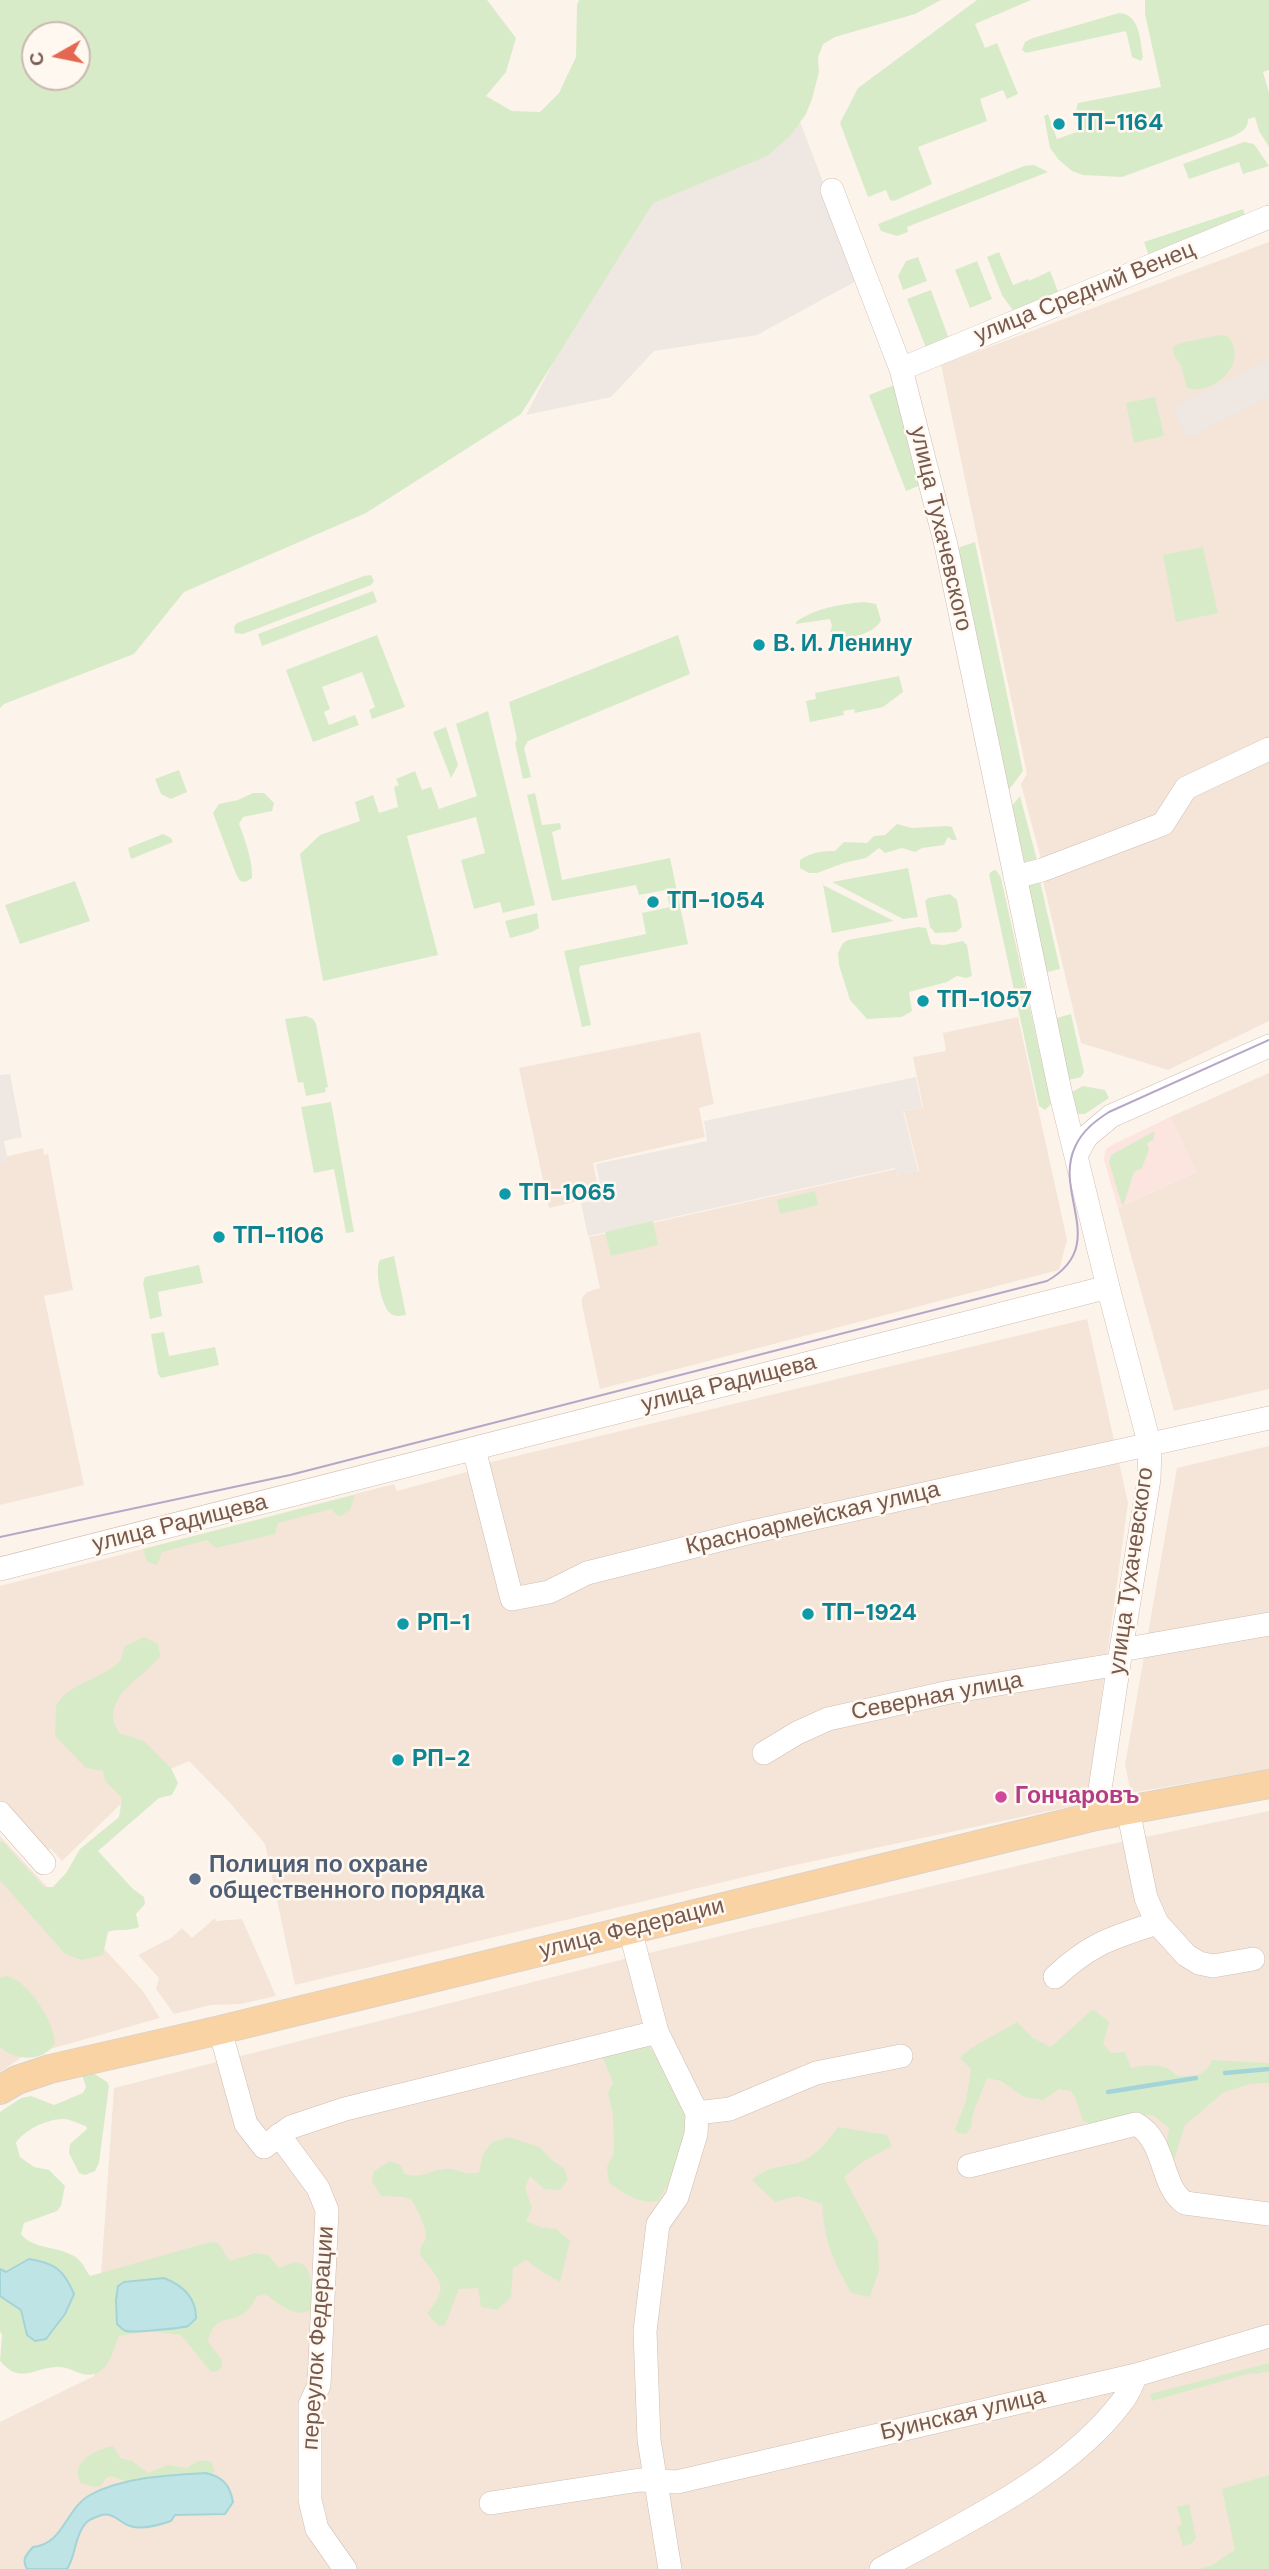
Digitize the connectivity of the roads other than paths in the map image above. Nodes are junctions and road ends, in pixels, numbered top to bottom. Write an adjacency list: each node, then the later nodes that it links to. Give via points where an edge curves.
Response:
1 (832, 190): 3 (street, улица Тухачевского)
2 (1269, 217): 3 (street, улица Средний Венец)
3 (901, 369): 5 (street, улица Тухачевского, via 946,545)
4 (1269, 749): 5 (street, via 1186,788 1163,824)
5 (1015, 877): 7 (street, улица Тухачевского)
6 (1269, 1046): 7 (street, via 1111,1116 1086,1137)
7 (1076, 1156): 8 (street)
8 (1108, 1287): 10 (street, улица Тухачевского); 11 (street, улица Радищева)
9 (1269, 1418): 10 (street, Красноармейская улица)
10 (1150, 1446): 11 (street, Красноармейская улица, via 747,1533 587,1573 549,1592 512,1599); 14 (street, улица Тухачевского, via 1149,1479)
11 (474, 1449): 12 (street, улица Радищева)
12 (0, 1569)
13 (1269, 1624): 14 (street, Северная улица)
14 (1120, 1657): 15 (street, Северная улица, via 828,1719); 19 (street, улица Тухачевского)
15 (764, 1753)
16 (1269, 1784): 17 (main road, улица Федерации)
17 (1128, 1810): 19 (main road, улица Федерации); 21 (street, via 1146,1898)
18 (0, 1813): 20 (street)
19 (1097, 1816): 22 (main road, улица Федерации)
20 (44, 1863)
21 (1157, 1923): 23 (street, via 1199,1963 1213,1966); 24 (street, via 1106,1939 1078,1955)
22 (630, 1930): 25 (main road, улица Федерации); 26 (street)
23 (1253, 1959)
24 (1055, 1977)
25 (220, 2030): 28 (main road, улица Федерации, via 46,2070); 30 (street, via 246,2124 264,2147)
26 (657, 2032): 29 (street); 30 (street, via 345,2109)
27 (901, 2056): 29 (street, via 816,2073 730,2109)
28 (0, 2090)
29 (697, 2113): 35 (street, via 677,2197 658,2224 650,2282 645,2331)
30 (279, 2135): 37 (street, переулок Федерации, via 318,2188 327,2210 320,2376 309,2422 312,2513 323,2539)
31 (969, 2166): 32 (street, via 1136,2124 1158,2149 1177,2198 1185,2203)
32 (1269, 2214)
33 (1269, 2336): 34 (street, Буинская улица)
34 (1136, 2375): 35 (street, Буинская улица, via 677,2482); 39 (street, via 1122,2402 1077,2450 1030,2483)
35 (654, 2481): 36 (street, Буинская улица); 38 (street)
36 (491, 2503)
37 (345, 2569)
38 (670, 2569)
39 (881, 2569)

